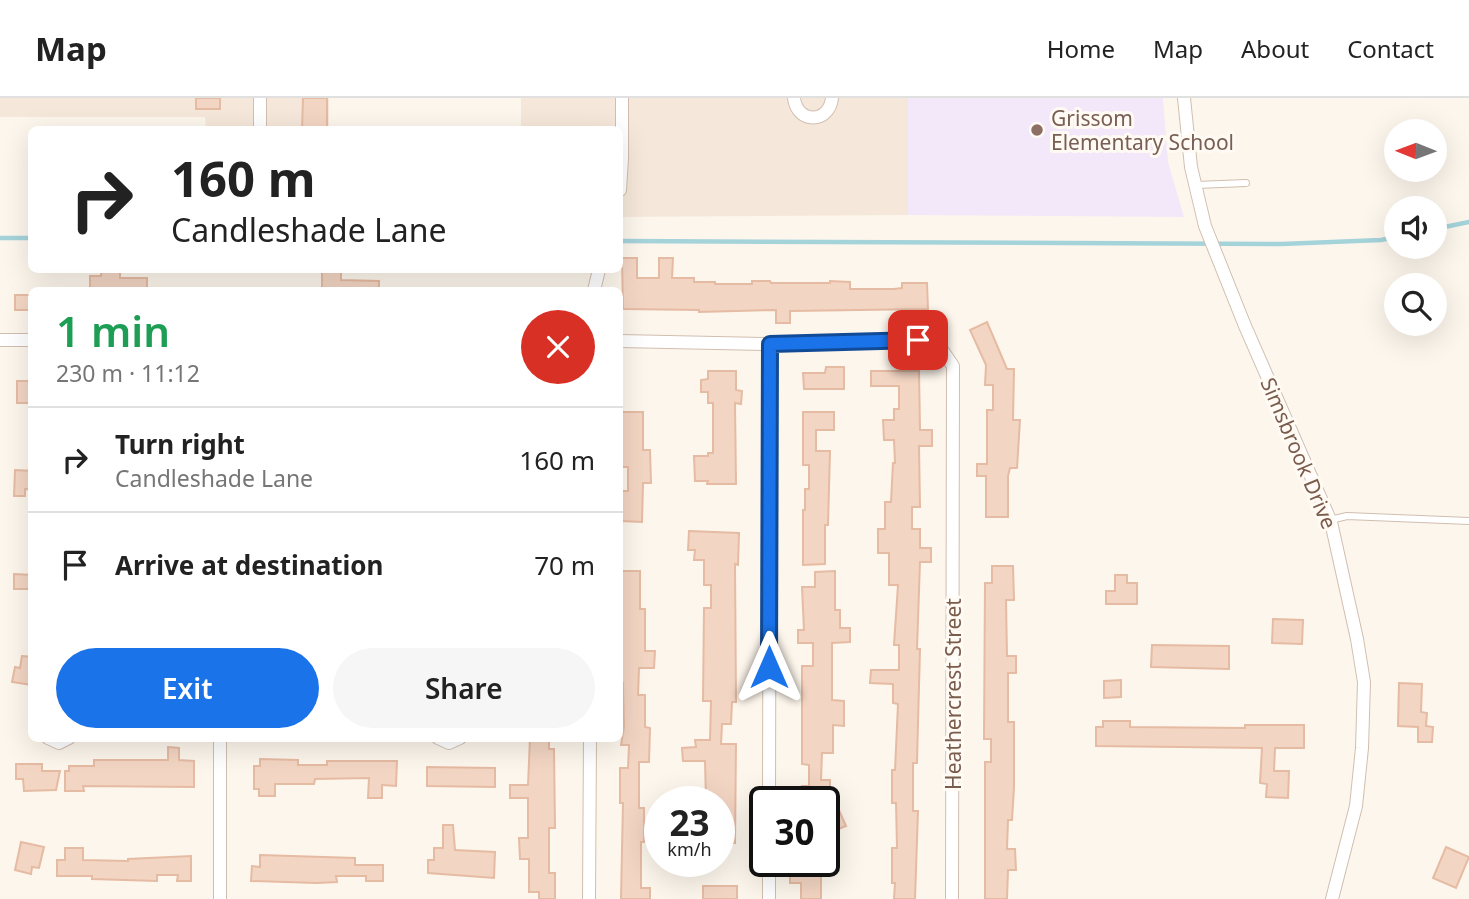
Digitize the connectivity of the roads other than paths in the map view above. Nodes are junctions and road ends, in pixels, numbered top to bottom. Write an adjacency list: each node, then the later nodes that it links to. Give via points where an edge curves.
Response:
1 (260, 98): 6 (street)
2 (622, 98): 7 (street)
3 (794, 98): 4 (street, via 798,111 814,118 826,113)
4 (832, 98)
5 (1184, 98): 9 (street, Simsbrook Drive)
6 (260, 126)
7 (622, 126)
8 (1246, 183): 9 (lane)
9 (1194, 185): 14 (street, Simsbrook Drive, via 1215,255)
10 (0, 340): 11 (street)
11 (28, 340)
12 (623, 341): 13 (street, Heathercrest Street)
13 (770, 344): 18 (street); 23 (street, Heathercrest Street, via 918,340 940,347 953,366)
14 (1330, 520): 15 (lane, via 1352,516); 24 (street, Simsbrook Drive, via 1364,682 1356,806)
15 (1469, 521)
16 (220, 742): 20 (street)
17 (590, 742): 21 (street)
18 (769, 786)
19 (769, 877): 22 (street)
20 (220, 899)
21 (589, 899)
22 (769, 899)
23 (952, 899)
24 (1332, 899)

